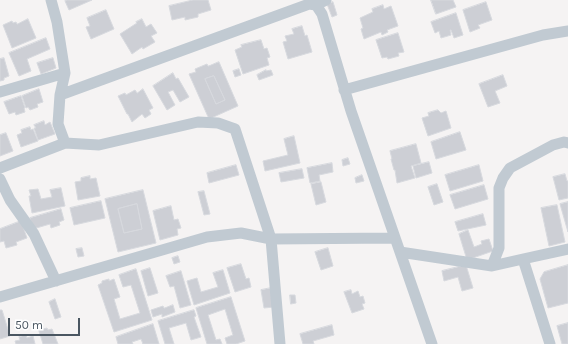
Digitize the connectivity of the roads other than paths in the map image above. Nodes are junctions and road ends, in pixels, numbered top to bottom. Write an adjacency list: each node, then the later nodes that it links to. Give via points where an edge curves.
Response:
1 (51, 0): 5 (street)
2 (326, 0): 3 (street)
3 (316, 5): 6 (street, via 322,14); 8 (street, via 302,6)
4 (568, 31): 6 (street, via 543,35)
5 (65, 73): 7 (street); 8 (street)
6 (344, 90): 13 (street)
7 (0, 92)
8 (60, 95): 9 (street, via 58,124)
9 (65, 143): 11 (street); 14 (street, via 99,145 198,122 218,123 235,129)
10 (568, 143): 18 (street, via 553,145 510,168 503,178 499,188 499,248)
11 (0, 168)
12 (0, 180): 19 (street, via 10,200 34,234)
13 (395, 238): 14 (street); 16 (street)
14 (271, 239): 19 (street, via 241,232 207,237); 21 (street)
15 (568, 249): 17 (street)
16 (400, 252): 18 (street); 22 (street)
17 (523, 259): 18 (street); 23 (street)
18 (492, 266)
19 (56, 281): 20 (street)
20 (0, 297)
21 (280, 344)
22 (432, 344)
23 (550, 344)

